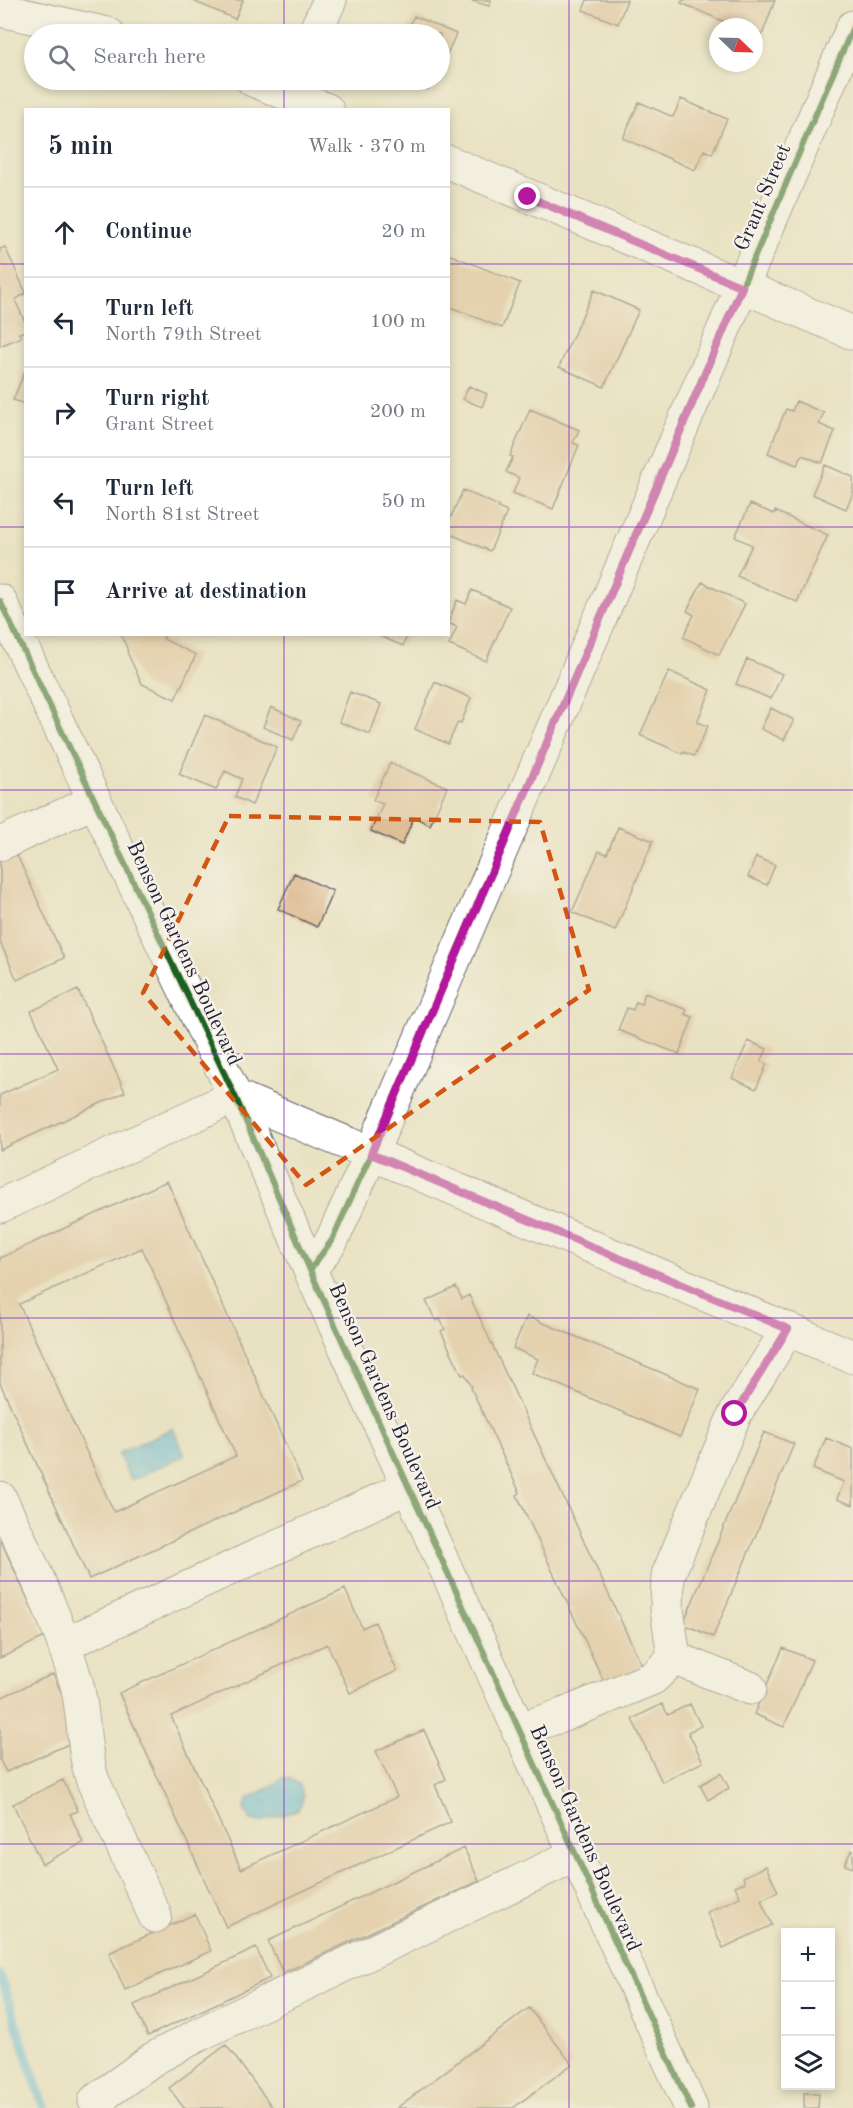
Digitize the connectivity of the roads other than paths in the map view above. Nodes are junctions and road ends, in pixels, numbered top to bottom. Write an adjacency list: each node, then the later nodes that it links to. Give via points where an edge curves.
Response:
1 (330, 0): 4 (street)
2 (0, 10): 3 (street)
3 (63, 24)
4 (319, 24)
5 (853, 27): 9 (street, Grant Street)
6 (297, 90): 7 (street)
7 (324, 108)
8 (450, 163): 9 (street)
9 (742, 287): 10 (street); 17 (street, Grant Street)
10 (853, 333)
11 (0, 601): 12 (street, Benson Gardens Boulevard)
12 (9, 643): 13 (street, Benson Gardens Boulevard)
13 (90, 791): 14 (street); 15 (street); 16 (street, Benson Gardens Boulevard)
14 (0, 823)
15 (0, 844)
16 (235, 1096): 17 (street); 18 (street); 19 (street, Benson Gardens Boulevard)
17 (371, 1154): 19 (street, Grant Street, via 332,1240); 20 (street)
18 (0, 1206)
19 (310, 1270): 22 (street, Benson Gardens Boulevard)
20 (788, 1329): 21 (street); 25 (street, via 735,1414 668,1575 667,1610)
21 (853, 1357)
22 (408, 1487): 24 (street); 27 (street, Benson Gardens Boulevard)
23 (0, 1498): 24 (street)
24 (65, 1644): 29 (street, via 82,1708 90,1772)
25 (674, 1658): 26 (street); 27 (street, via 653,1678 563,1716)
26 (750, 1688)
27 (518, 1730): 28 (street, Benson Gardens Boulevard)
28 (575, 1856): 30 (street, via 153,2059 95,2101); 31 (street, Benson Gardens Boulevard)
29 (155, 1916)
30 (100, 2108)
31 (691, 2108)

